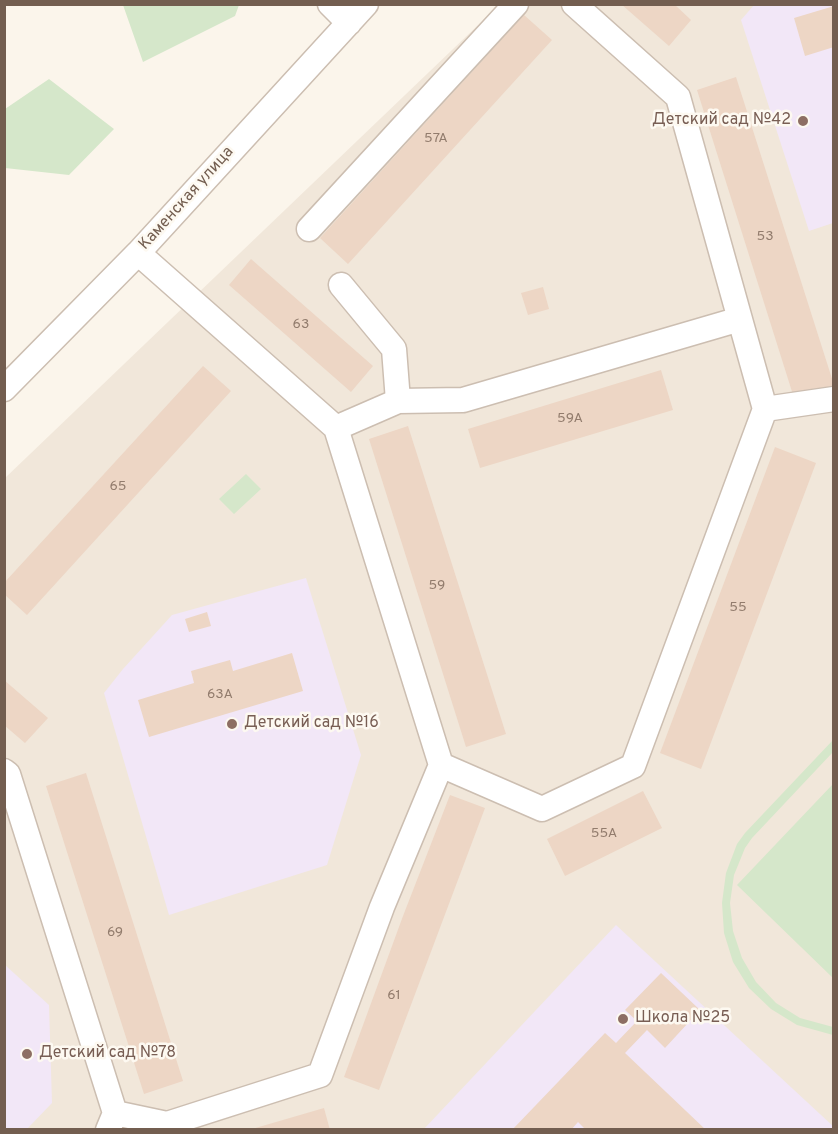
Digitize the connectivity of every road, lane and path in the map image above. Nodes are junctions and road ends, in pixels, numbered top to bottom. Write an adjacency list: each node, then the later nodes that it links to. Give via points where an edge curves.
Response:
1 (330, 4): 5 (street)
2 (366, 4): 5 (street, Каменская улица)
3 (516, 4): 6 (street)
4 (573, 4): 9 (street, via 678,97)
5 (349, 23): 7 (street, Каменская улица)
6 (309, 229)
7 (138, 253): 10 (street, Каменская улица); 14 (street)
8 (341, 285): 12 (street, via 394,349)
9 (740, 319): 12 (street, via 463,400); 13 (street)
10 (4, 389)
11 (834, 399): 13 (street)
12 (398, 401): 14 (street)
13 (765, 409): 15 (street, via 633,766 542,809)
14 (336, 428): 15 (street)
15 (441, 765): 17 (street, via 382,907 320,1075 167,1124)
16 (4, 771): 17 (street)
17 (112, 1121)

